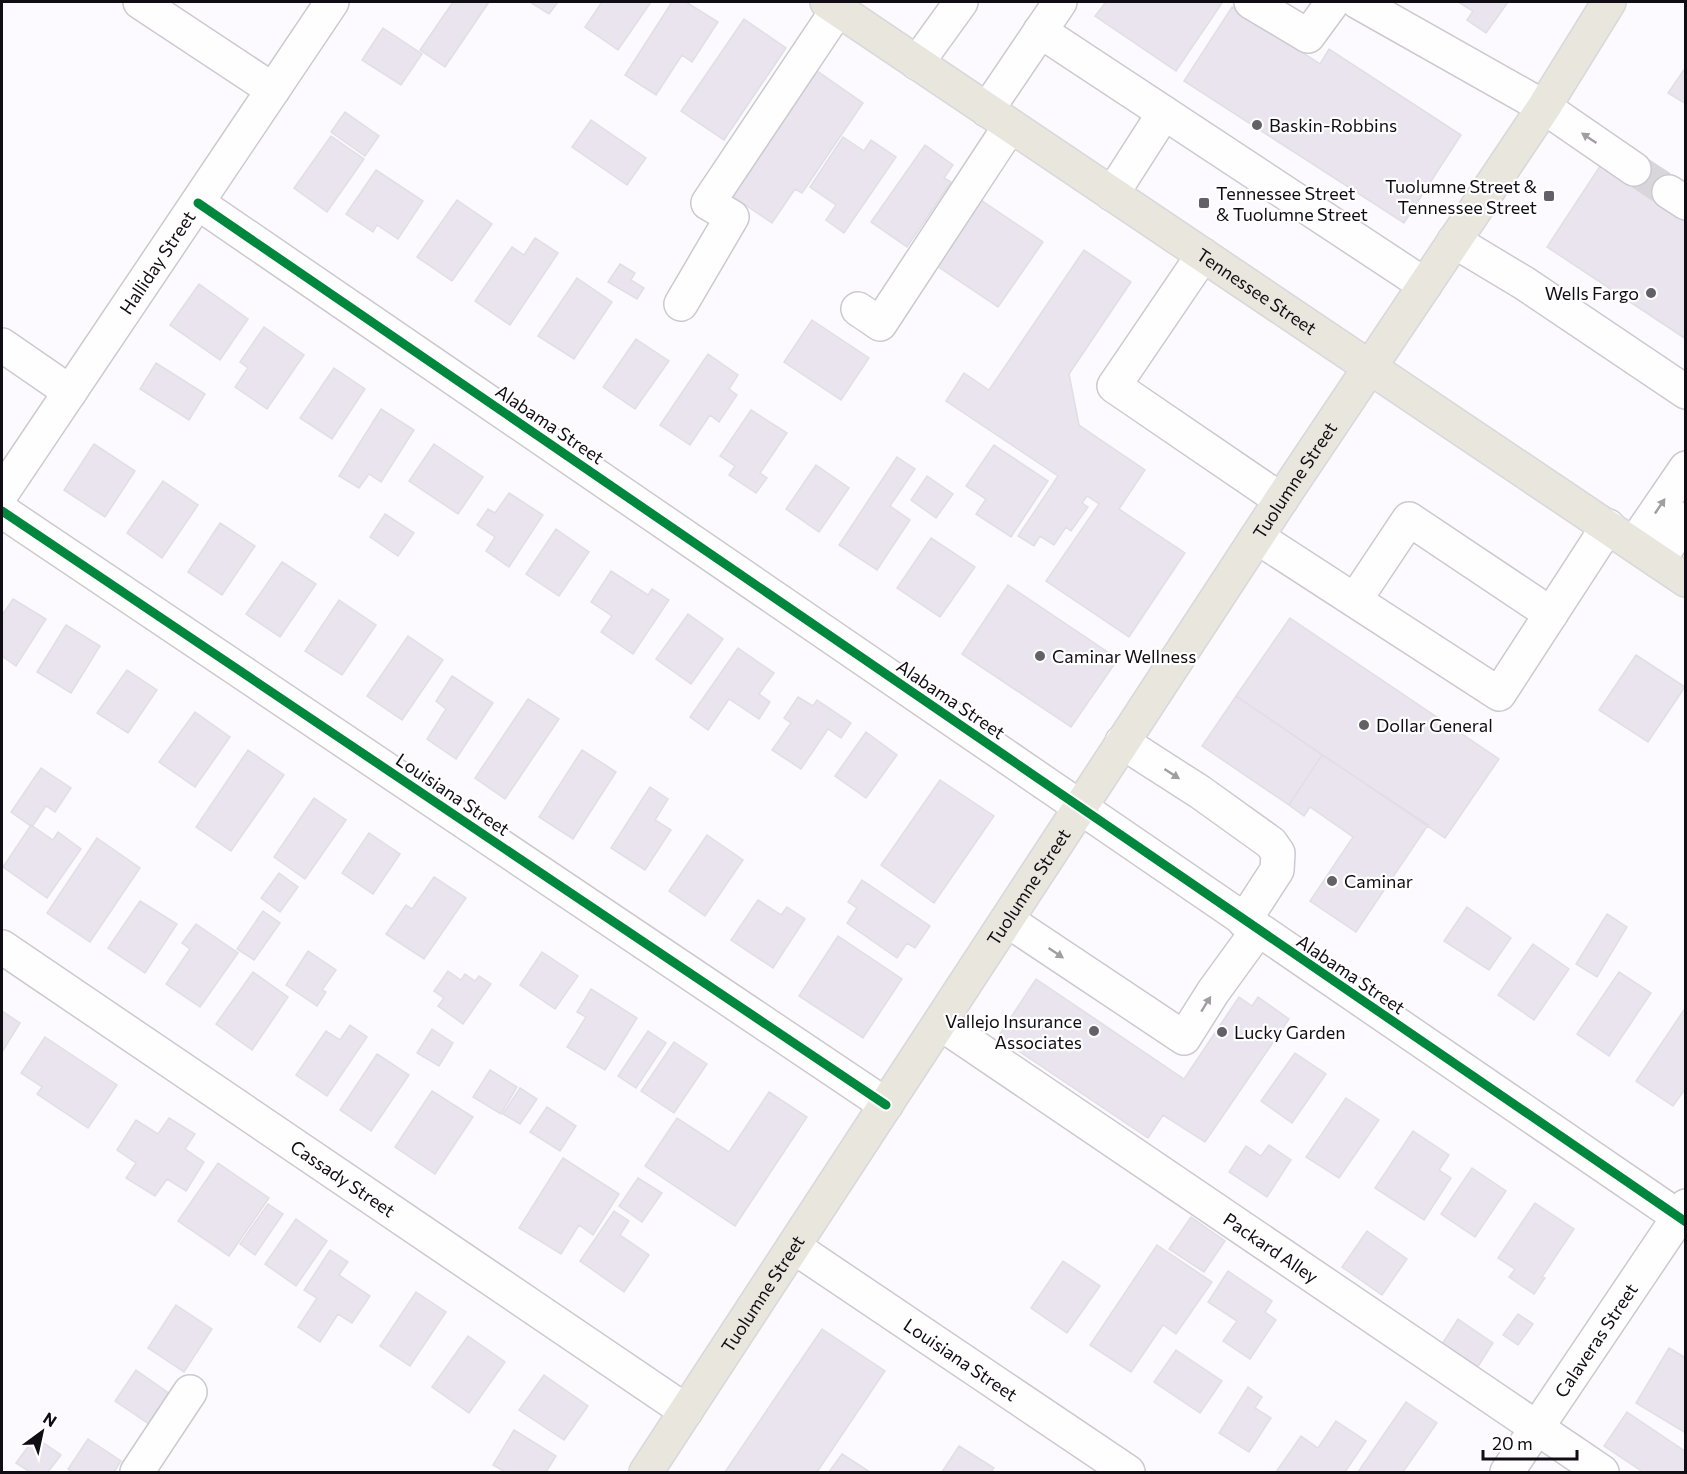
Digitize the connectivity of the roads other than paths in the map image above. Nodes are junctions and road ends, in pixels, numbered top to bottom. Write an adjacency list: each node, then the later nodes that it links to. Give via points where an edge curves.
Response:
1 (140, 2): 12 (street)
2 (332, 2): 12 (street, Halliday Street)
3 (961, 2): 11 (street)
4 (1060, 2): 10 (street)
5 (1251, 2): 6 (street, via 1308,36)
6 (1333, 2)
7 (1359, 2): 13 (street)
8 (1609, 2): 13 (main road, Tuolumne Street)
9 (832, 5): 11 (main road, Tennessee Street); 22 (street, via 708,203 732,218)
10 (1040, 31): 14 (street); 15 (street)
11 (917, 63): 15 (main road, Tennessee Street)
12 (273, 90): 18 (street, Halliday Street)
13 (1544, 107): 16 (street, one-way to 13); 19 (main road, Tuolumne Street)
14 (1164, 113): 17 (street); 21 (street)
15 (999, 118): 17 (main road, Tennessee Street); 23 (street, via 880,324)
16 (1635, 169)
17 (1112, 194): 20 (main road, Tennessee Street)
18 (198, 203): 26 (street, Halliday Street); 39 (street, Alabama Street)
19 (1454, 241): 21 (main road, Tuolumne Street); 27 (street)
20 (1203, 255): 25 (main road, Tennessee Street); 30 (street, via 1114,386)
21 (1425, 285): 25 (main road, Tuolumne Street)
22 (681, 304)
23 (858, 309)
24 (2, 345): 26 (street)
25 (1371, 367): 30 (main road, Tuolumne Street); 34 (main road, Tennessee Street)
26 (70, 392): 29 (street, Halliday Street)
27 (1686, 392)
28 (1686, 468): 34 (street, one-way to 28)
29 (2, 493)
30 (1281, 500): 33 (main road, Tuolumne Street)
31 (2, 511): 44 (street, Louisiana Street)
32 (1686, 519): 34 (street)
33 (1257, 537): 36 (street); 38 (main road, Tuolumne Street)
34 (1633, 544): 35 (main road, Tennessee Street); 37 (street)
35 (1686, 580)
36 (1354, 600): 37 (street, via 1499,694); 37 (street, via 1409,519)
37 (1551, 614)
38 (1122, 742): 39 (main road, Tuolumne Street); 41 (street, one-way to 41, via 1271,843 1278,853 1277,870)
39 (1080, 807): 40 (main road, Tuolumne Street); 41 (street, Alabama Street)
40 (1007, 920): 41 (street, one-way to 41, via 1185,1038); 43 (main road, Tuolumne Street)
41 (1251, 925): 45 (street, Alabama Street)
42 (2, 947): 48 (street, Cassady Street)
43 (940, 1023): 44 (main road, Tuolumne Street); 49 (street, Packard Alley)
44 (886, 1104): 46 (main road, Tuolumne Street)
45 (1683, 1215): 49 (street, Calaveras Street)
46 (795, 1247): 48 (main road, Tuolumne Street); 52 (street, Louisiana Street)
47 (189, 1392): 51 (street)
48 (686, 1411): 50 (main road, Tuolumne Street)
49 (1537, 1428): 53 (street, Calaveras Street); 54 (street, Packard Alley)
50 (656, 1469)
51 (137, 1473)
52 (1128, 1473)
53 (1507, 1473)
54 (1602, 1473)

